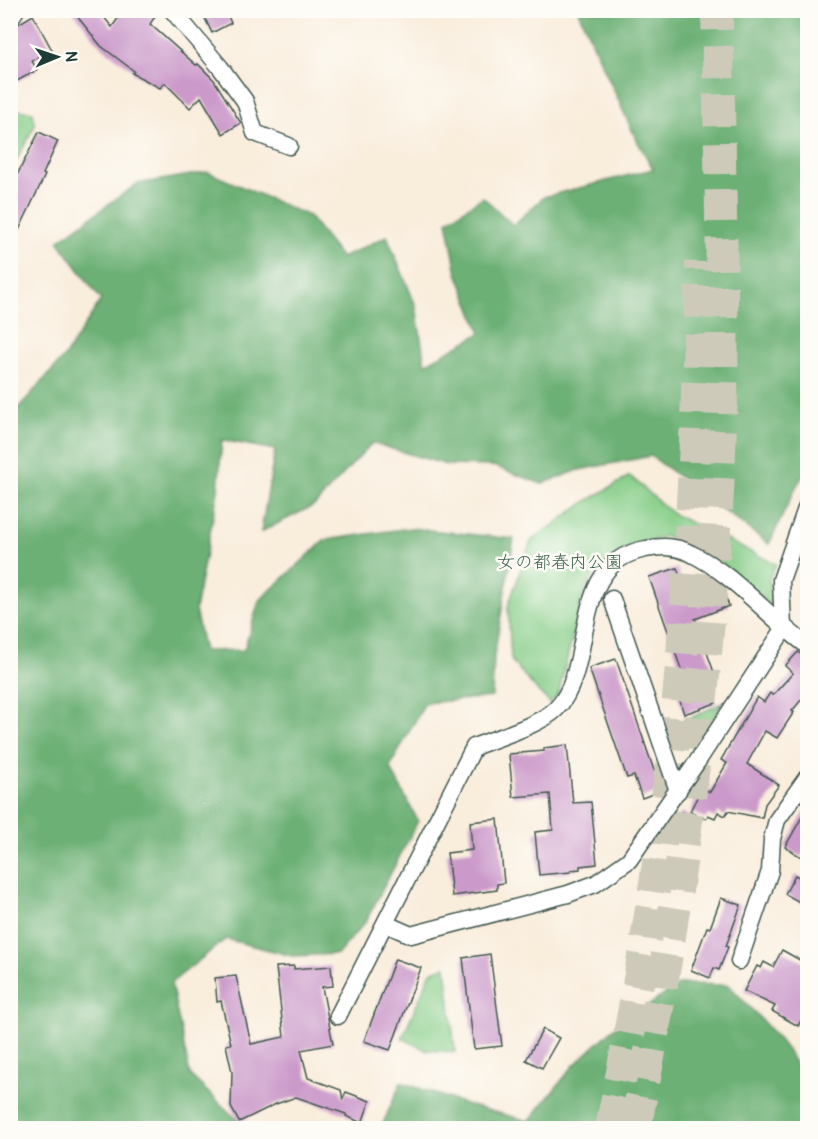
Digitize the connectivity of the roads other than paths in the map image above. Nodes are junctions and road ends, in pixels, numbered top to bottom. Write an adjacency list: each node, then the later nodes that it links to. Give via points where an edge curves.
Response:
1 (16, 10): 3 (street)
2 (172, 10): 4 (street, via 245,101 255,133)
3 (10, 19)
4 (290, 146)
5 (807, 504): 7 (street, via 781,580)
6 (612, 599): 10 (street)
7 (783, 629): 8 (street); 10 (street); 11 (street, via 723,574 690,553 665,546 632,551 606,570 591,603 568,693 556,710 539,721 474,747)
8 (807, 646)
9 (807, 776): 12 (street, via 777,820 771,871)
10 (678, 791): 11 (street, via 629,860 595,884 411,935)
11 (386, 924): 13 (street)
12 (739, 961)
13 (338, 1016)

